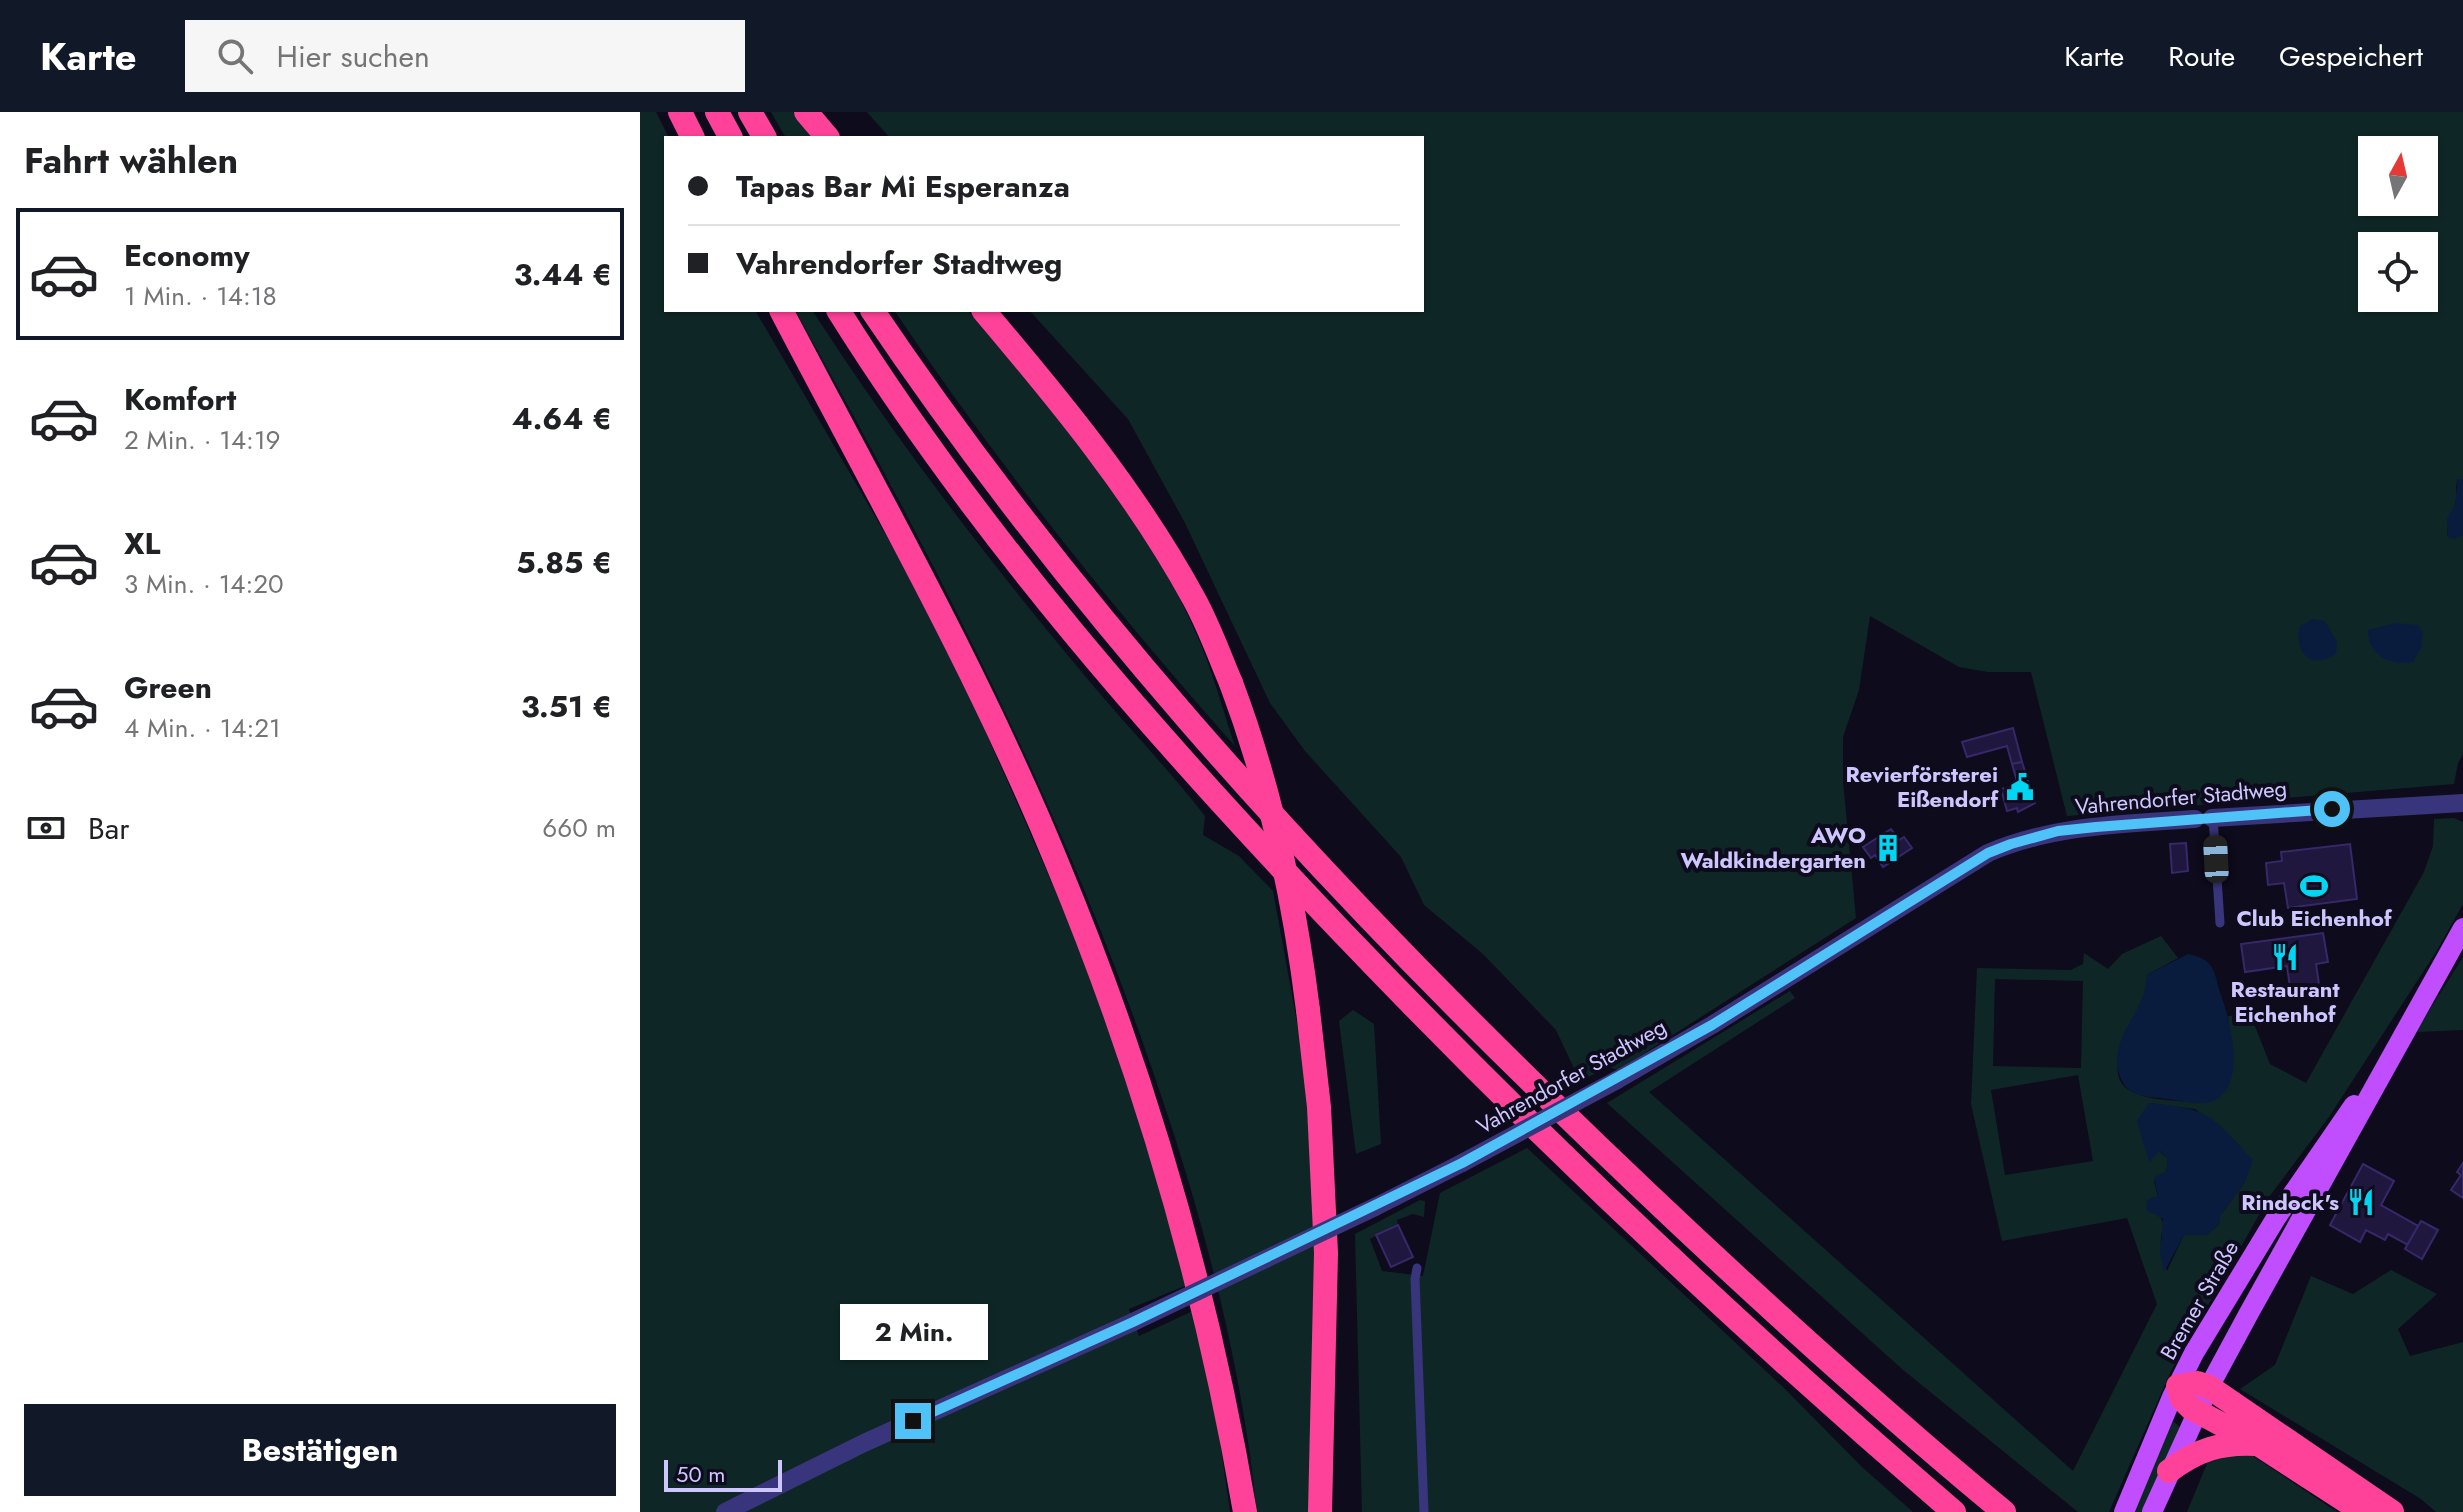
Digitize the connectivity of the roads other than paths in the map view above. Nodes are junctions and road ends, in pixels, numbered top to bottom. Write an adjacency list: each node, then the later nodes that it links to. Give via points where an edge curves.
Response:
1 (680, 112): 5 (highway)
2 (717, 112): 6 (highway)
3 (750, 112): 7 (highway)
4 (806, 112): 8 (highway)
5 (692, 136)
6 (730, 136)
7 (764, 136)
8 (826, 136)
9 (782, 312): 25 (highway, via 986,707 1085,932 1181,1218 1223,1385)
10 (839, 312): 28 (highway, via 999,538 1141,716 1237,822 1431,1026 1610,1199)
11 (873, 312): 29 (highway, via 1080,593 1321,868 1638,1186)
12 (985, 312): 26 (highway, bridge, via 1066,408 1146,519 1195,600 1231,683 1279,832 1319,1107 1326,1253)
13 (2463, 803): 14 (street, Vahrendorfer Stadtweg)
14 (2207, 818): 15 (lane); 24 (street, Vahrendorfer Stadtweg, bridge, via 2058,831 1988,853 1712,1025 1462,1163)
15 (2220, 923)
16 (2463, 928): 17 (main road, Bremer Straße)
17 (2398, 1048): 19 (main road, Bremer Straße, via 2276,1218); 20 (main road, Bremer Straße)
18 (1417, 1268): 27 (lane)
19 (2178, 1386): 20 (highway); 21 (highway, via 2184,1402); 30 (main road, Bremer Straße)
20 (2209, 1387): 21 (main road, Bremer Straße); 33 (highway)
21 (2198, 1412): 22 (highway); 23 (main road, Bremer Straße)
22 (2258, 1444): 23 (highway, via 2212,1446); 32 (highway)
23 (2169, 1471): 31 (main road, Bremer Straße)
24 (725, 1512)
25 (1245, 1512)
26 (1320, 1512)
27 (1424, 1512)
28 (1954, 1512)
29 (2004, 1512)
30 (2124, 1512)
31 (2152, 1512)
32 (2363, 1512)
33 (2392, 1512)

